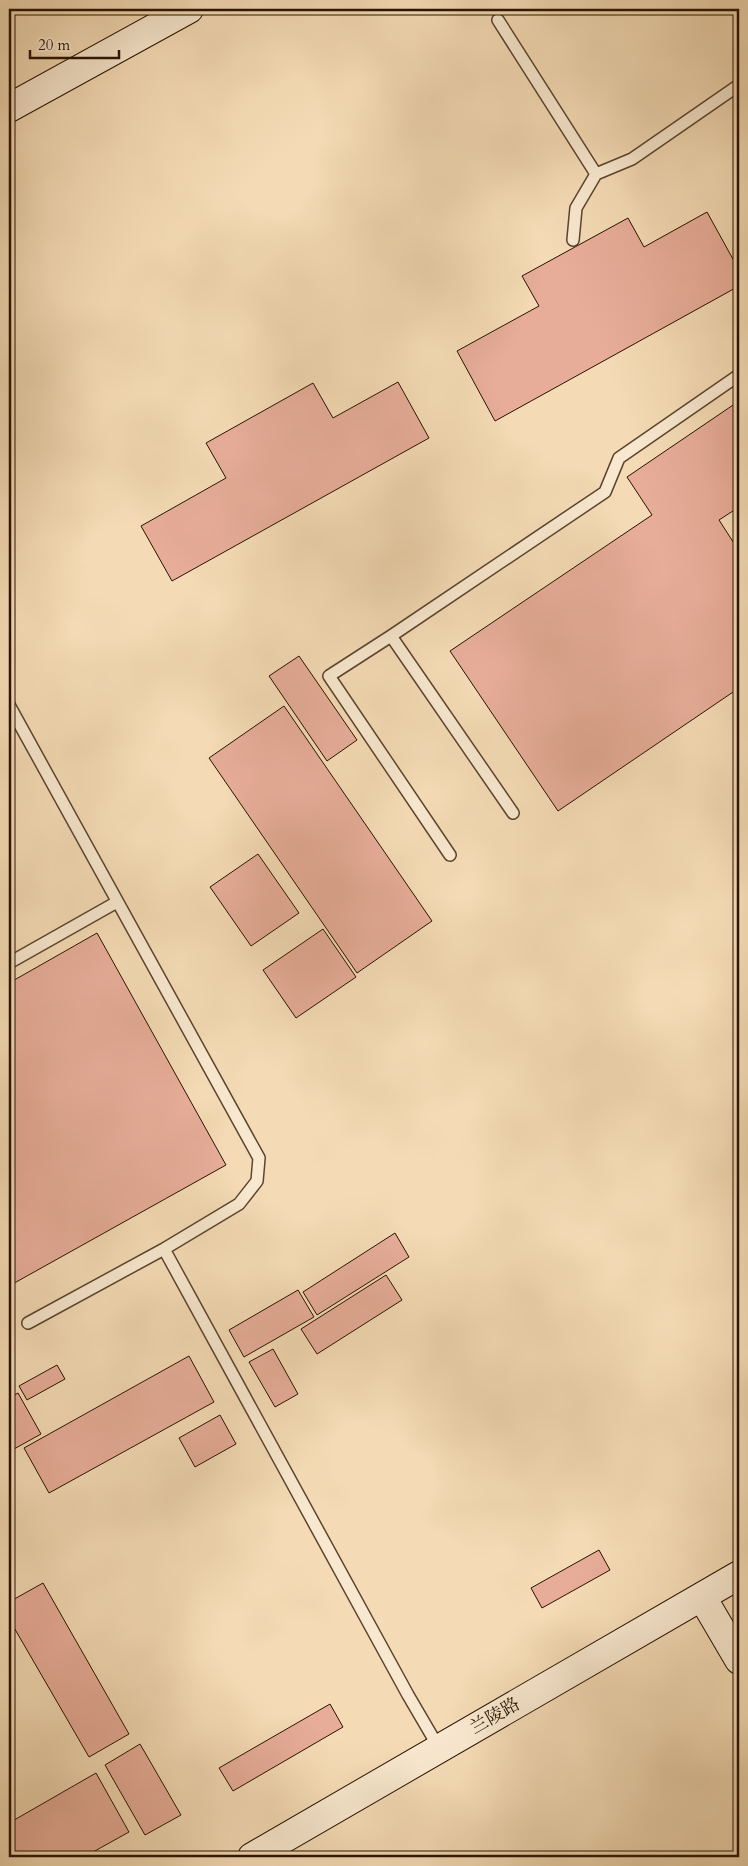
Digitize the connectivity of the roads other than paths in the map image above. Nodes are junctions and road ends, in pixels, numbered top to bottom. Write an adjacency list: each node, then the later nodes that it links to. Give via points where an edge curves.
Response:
1 (189, 9): 4 (street)
2 (498, 20): 5 (lane)
3 (739, 85): 5 (lane, via 632,159)
4 (9, 108)
5 (596, 174): 6 (lane, via 576,208)
6 (573, 240)
7 (739, 375): 8 (lane, via 619,458 606,492)
8 (391, 636): 10 (lane); 11 (lane, via 329,676)
9 (9, 705): 12 (lane)
10 (513, 813)
11 (450, 855)
12 (118, 902): 13 (lane); 14 (lane, via 259,1158 257,1181 239,1204)
13 (9, 962)
14 (164, 1249): 15 (lane); 19 (lane)
15 (28, 1323)
16 (739, 1575): 17 (street, 兰陵路)
17 (702, 1597): 18 (street); 19 (street, 兰陵路)
18 (739, 1660)
19 (439, 1748): 20 (street, 兰陵路)
20 (252, 1857)

